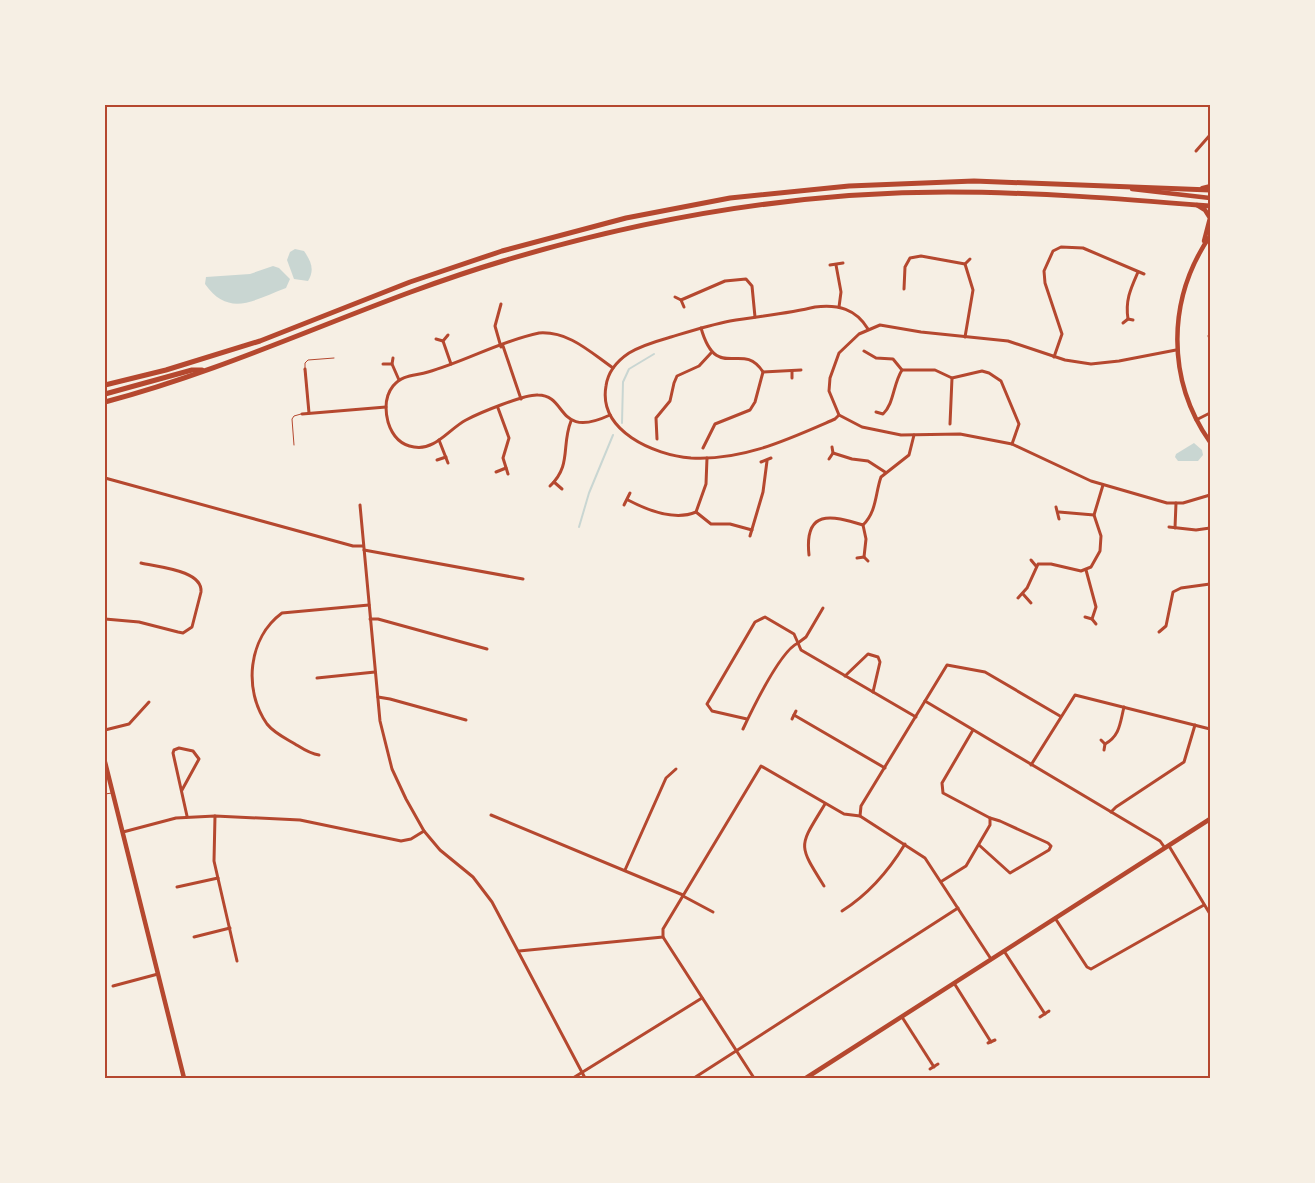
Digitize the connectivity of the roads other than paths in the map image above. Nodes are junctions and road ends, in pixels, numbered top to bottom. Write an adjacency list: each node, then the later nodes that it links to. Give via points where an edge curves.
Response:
1 (1210, 135): 2 (street)
2 (1196, 151)
3 (1121, 187): 4 (highway); 5 (main road); 57 (highway, via 974,181 849,186 730,198 626,218 460,263 260,341)
4 (1210, 188)
5 (1210, 198)
6 (1196, 205): 7 (highway); 9 (main road, via 1210,218); 49 (highway, via 1083,196 945,192 838,197 721,210 564,244 452,277)
7 (1210, 206)
8 (1210, 237): 9 (main road)
9 (1202, 247): 38 (main road, via 1183,291)
10 (970, 258): 12 (street)
11 (842, 263): 14 (street)
12 (965, 264): 17 (street, via 915,256 906,264); 34 (street, via 973,290)
13 (830, 265): 14 (street)
14 (836, 265): 24 (street, via 841,288)
15 (1138, 272): 16 (street); 28 (street, via 1128,294); 41 (street, via 1083,248 1061,247 1053,251 1044,271 1062,334)
16 (1144, 274)
17 (904, 278): 18 (street); 19 (street)
18 (911, 278)
19 (904, 289)
20 (675, 297): 21 (street)
21 (681, 300): 23 (street); 27 (street, via 726,281 746,279 752,286)
22 (500, 304): 26 (street)
23 (684, 307)
24 (839, 307): 27 (street, via 815,307); 32 (street, via 858,315)
25 (493, 312): 26 (street)
26 (498, 314): 37 (street, via 496,330)
27 (755, 317): 31 (street)
28 (1128, 319): 29 (street); 30 (street)
29 (1133, 320)
30 (1123, 323)
31 (700, 328): 40 (street); 48 (street, via 637,349)
32 (868, 329): 34 (street, via 886,326); 68 (street, via 844,347 832,369 829,391)
33 (448, 335): 36 (street)
34 (965, 337): 41 (street, via 1008,341)
35 (436, 339): 36 (street)
36 (443, 341): 46 (street)
37 (502, 346): 46 (street); 48 (street, via 532,335 555,333 572,339); 59 (street)
38 (1176, 350): 41 (street, via 1102,363 1078,363); 71 (main road, via 1183,385)
39 (864, 351): 51 (street, via 876,358 893,359)
40 (711, 353): 53 (street, via 722,358 745,358); 74 (street, via 699,366 675,380 670,401 656,418)
41 (1054, 357)
42 (334, 358): 47 (lane, via 308,360)
43 (393, 358): 45 (street)
44 (383, 364): 45 (street)
45 (392, 364): 56 (street)
46 (451, 364): 56 (street)
47 (305, 368): 64 (street)
48 (613, 368): 67 (street, via 605,393)
49 (210, 370): 58 (highway, via 192,370); 60 (highway)
50 (801, 370): 52 (street)
51 (902, 370): 55 (street, via 935,370); 63 (street, via 888,409 883,414)
52 (792, 371): 53 (street); 54 (street)
53 (763, 372): 77 (street, via 752,407 745,413 715,424)
54 (792, 378)
55 (952, 378): 69 (street); 82 (street, via 982,371 1001,381 1019,424)
56 (399, 380): 61 (street, via 389,392)
57 (105, 385)
58 (105, 394)
59 (521, 399): 62 (street); 72 (street, via 545,396)
60 (105, 402)
61 (386, 407): 64 (street); 79 (street, via 389,423 401,442 422,447)
62 (498, 408): 79 (street, via 468,419); 95 (street, via 509,438 504,458)
63 (876, 412)
64 (309, 413): 66 (street)
65 (1210, 413): 71 (street)
66 (302, 414): 83 (lane, via 292,419)
67 (610, 415): 72 (street, via 588,423); 88 (street, via 648,448 679,456)
68 (840, 415): 76 (street, via 862,427 891,434); 88 (street, via 790,439 757,450)
69 (950, 415): 70 (street); 73 (street)
70 (956, 415)
71 (1196, 420): 81 (main road)
72 (571, 421): 100 (street, via 566,435 565,463)
73 (950, 424)
74 (656, 434): 75 (street); 78 (street)
75 (650, 435)
76 (914, 435): 82 (street, via 960,434); 97 (street, via 909,456)
77 (707, 438): 80 (street); 85 (street)
78 (657, 439)
79 (439, 440): 87 (street)
80 (712, 440)
81 (1210, 442)
82 (1012, 444): 101 (street)
83 (294, 445)
84 (832, 447): 86 (street)
85 (703, 448)
86 (833, 453): 90 (street); 97 (street, via 868,460)
87 (446, 457): 91 (street); 93 (street)
88 (707, 458): 111 (street, via 706,484)
89 (771, 458): 92 (street)
90 (829, 459)
91 (436, 460)
92 (767, 461): 94 (street); 121 (street, via 763,492)
93 (448, 462)
94 (761, 462)
95 (506, 468): 96 (street); 98 (street)
96 (496, 472)
97 (885, 472): 117 (street, via 879,482 873,513)
98 (508, 474)
99 (105, 478): 125 (street)
100 (554, 482): 102 (street); 103 (street)
101 (1103, 485): 107 (street); 114 (street)
102 (550, 486)
103 (562, 489)
104 (630, 493): 106 (street)
105 (1210, 495): 107 (street)
106 (628, 500): 109 (street); 111 (street, via 671,515)
107 (1176, 503): 119 (street)
108 (360, 505): 125 (street)
109 (624, 505)
110 (1056, 508): 112 (street)
111 (696, 512): 121 (street, via 711,524 730,524)
112 (1059, 512): 114 (street); 116 (street)
113 (818, 513): 115 (street)
114 (1094, 515): 133 (street, via 1101,544 1095,562)
115 (820, 519): 117 (street, via 833,517); 123 (street, via 810,530)
116 (1059, 519)
117 (864, 525): 127 (street)
118 (1169, 527): 119 (street)
119 (1175, 528): 120 (street)
120 (1210, 528)
121 (752, 530): 122 (street)
122 (750, 536)
123 (808, 546): 124 (street); 126 (street)
124 (802, 547)
125 (363, 548): 134 (street); 139 (street)
126 (809, 554)
127 (864, 557): 128 (street); 130 (street)
128 (857, 558)
129 (1031, 560): 132 (street)
130 (868, 561)
131 (141, 563): 142 (street, via 198,579 201,592 192,627 183,633 139,622)
132 (1036, 566): 133 (street, via 1051,564 1076,571); 136 (street)
133 (1086, 570): 144 (street, via 1096,607)
134 (523, 579)
135 (1210, 584): 146 (street, via 1173,592 1166,626)
136 (1022, 594): 137 (street); 138 (street)
137 (1018, 598)
138 (1030, 603)
139 (369, 605): 143 (street); 170 (street, via 282,613 272,622 254,655 253,690 266,722 275,732)
140 (823, 608): 147 (street, via 806,637)
141 (1085, 617): 144 (street)
142 (105, 619)
143 (370, 619): 148 (street); 149 (street)
144 (1092, 619): 145 (street)
145 (1096, 624)
146 (1159, 632)
147 (798, 643): 150 (street, via 804,652); 160 (street, via 789,649); 160 (street, via 794,634 769,619 761,618 755,622 707,704 712,711)
148 (487, 649)
149 (375, 672): 151 (street); 153 (street)
150 (845, 676): 152 (street); 152 (street, via 868,654 878,657 880,662)
151 (317, 678)
152 (873, 692): 159 (street)
153 (378, 697): 161 (street); 186 (street, via 392,769)
154 (149, 702): 164 (street, via 129,724)
155 (925, 702): 158 (street, via 944,668 951,665 989,674); 159 (street); 166 (street)
156 (1124, 707): 158 (street, via 1075,695); 162 (street); 168 (street, via 1117,734)
157 (794, 715): 173 (street)
158 (1060, 716): 172 (street)
159 (916, 717): 173 (street)
160 (747, 719): 165 (street)
161 (466, 720)
162 (1195, 725): 163 (street); 179 (street, via 1184,762)
163 (1210, 729)
164 (105, 730)
165 (743, 730)
166 (973, 730): 172 (street); 184 (street, via 941,790)
167 (1101, 740): 168 (street)
168 (1105, 744): 169 (street)
169 (1104, 750)
170 (319, 756)
171 (105, 762): 176 (main road)
172 (1031, 765): 179 (street)
173 (885, 768): 183 (street, via 861,806)
174 (676, 769): 191 (street, via 670,770)
175 (182, 790): 175 (street, via 173,753 179,748 193,751 199,760); 181 (street)
176 (112, 793): 177 (lane); 187 (main road)
177 (105, 794)
178 (825, 804): 183 (street, via 844,814); 194 (street, via 803,845 805,855); 198 (street, via 761,766)
179 (1111, 812): 190 (street)
180 (490, 815): 191 (street)
181 (187, 816): 182 (street); 187 (street)
182 (215, 816): 186 (street, via 300,820 401,841); 193 (street, via 213,855)
183 (860, 816): 188 (street)
184 (990, 818): 189 (street, via 990,825); 189 (street, via 1048,843 1050,848 1010,873)
185 (1210, 819): 190 (main road)
186 (424, 831): 208 (street, via 440,850 480,885)
187 (123, 832): 212 (main road)
188 (905, 844): 195 (street, via 926,858); 202 (street, via 887,872)
189 (978, 845): 195 (street, via 966,866)
190 (1167, 847): 199 (street); 204 (main road)
191 (625, 870): 198 (street)
192 (825, 876): 194 (street)
193 (218, 878): 197 (street); 205 (street)
194 (820, 880): 196 (street)
195 (942, 882): 200 (street)
196 (824, 886)
197 (177, 887)
198 (683, 896): 201 (street); 207 (street, via 664,929)
199 (1204, 905): 203 (street); 204 (street, via 1091,969)
200 (958, 908): 210 (street); 221 (street)
201 (713, 912)
202 (842, 912)
203 (1210, 914)
204 (1055, 918): 209 (main road)
205 (230, 928): 206 (street); 211 (street)
206 (194, 937)
207 (663, 937): 208 (street); 215 (street)
208 (519, 951): 225 (street)
209 (1004, 951): 210 (main road); 217 (street)
210 (991, 959): 213 (main road)
211 (237, 961)
212 (158, 974): 214 (street); 226 (main road)
213 (954, 983): 218 (main road); 220 (street)
214 (113, 986)
215 (702, 998): 221 (street); 225 (street)
216 (1049, 1011): 217 (street)
217 (1045, 1014): 219 (street)
218 (902, 1016): 223 (street); 231 (main road)
219 (1040, 1017)
220 (991, 1042)
221 (736, 1051): 229 (street); 230 (street)
222 (938, 1064): 223 (street)
223 (934, 1067): 224 (street)
224 (930, 1069)
225 (583, 1073): 227 (street); 228 (street)
226 (184, 1078)
227 (573, 1078)
228 (585, 1078)
229 (694, 1078)
230 (754, 1078)
231 (806, 1078)

